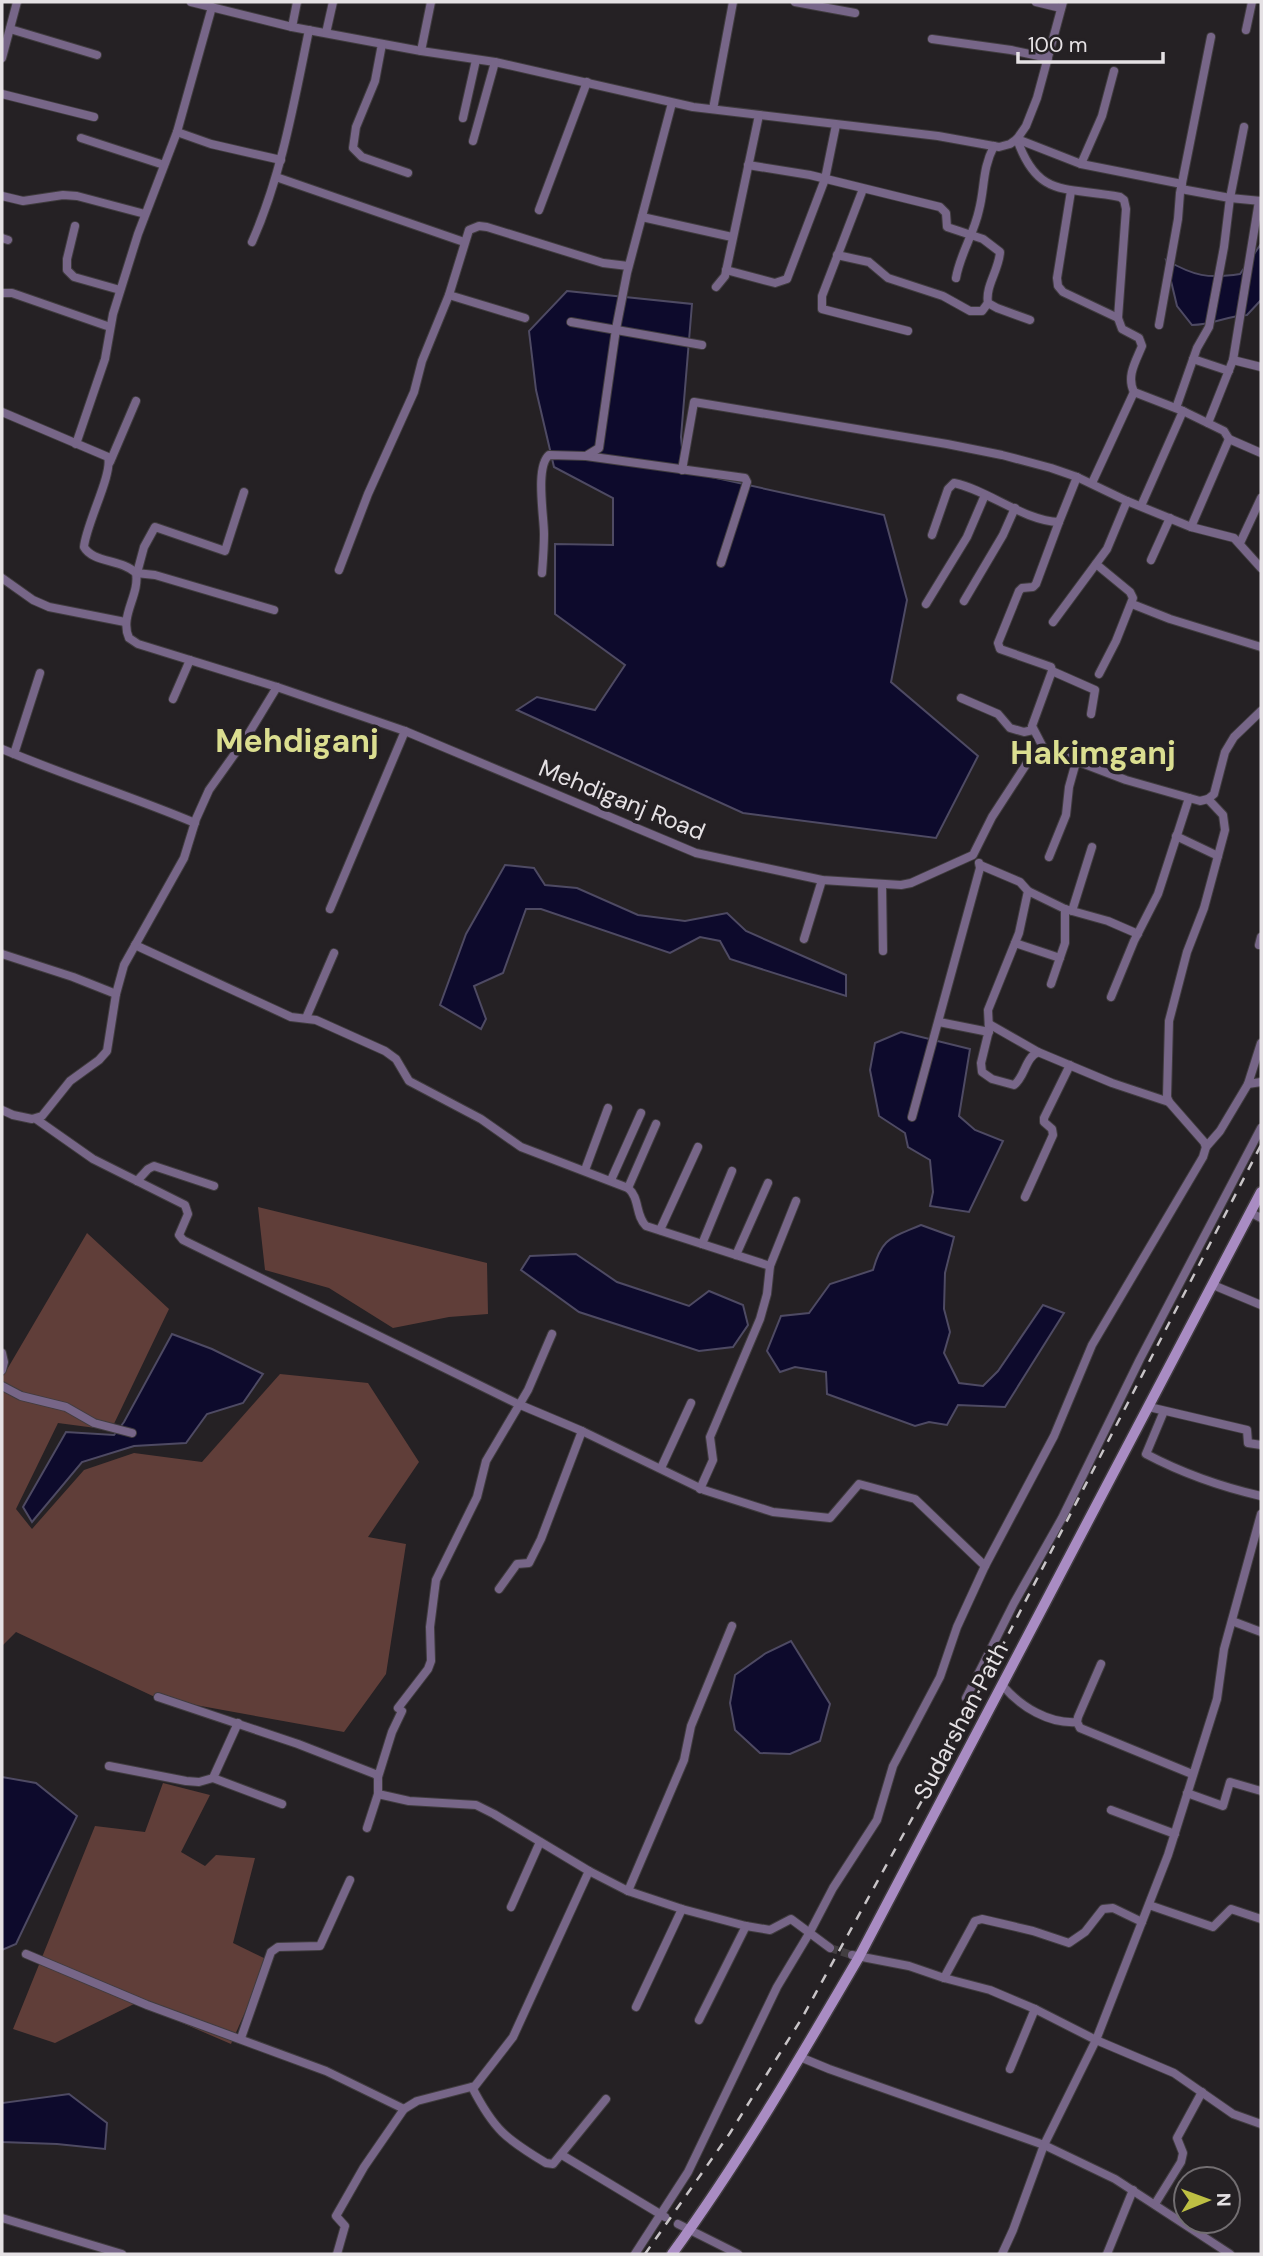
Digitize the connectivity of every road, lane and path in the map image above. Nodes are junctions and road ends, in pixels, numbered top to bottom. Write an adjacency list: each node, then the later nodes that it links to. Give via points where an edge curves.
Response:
1 (17, 2): 14 (street)
2 (191, 2): 11 (street)
3 (297, 2): 13 (street)
4 (333, 2): 17 (street)
5 (431, 2): 21 (street)
6 (733, 2): 31 (street)
7 (794, 2): 12 (street)
8 (1036, 2): 10 (street)
9 (1252, 2): 16 (street)
10 (1062, 5): 24 (street)
11 (212, 7): 13 (street); 37 (street)
12 (855, 13)
13 (292, 27): 15 (street)
14 (10, 29): 22 (street); 23 (street)
15 (309, 30): 17 (street); 42 (street)
16 (1246, 30)
17 (326, 33): 20 (street)
18 (1211, 37): 49 (street)
19 (932, 40): 24 (street)
20 (382, 44): 21 (street); 46 (street, via 375,80 356,127 354,148 362,157)
21 (421, 51): 25 (street)
22 (97, 55)
23 (2, 58)
24 (1048, 58): 39 (street, via 1037,98)
25 (476, 60): 26 (street); 34 (street)
26 (495, 62): 28 (street); 40 (street)
27 (1115, 71): 43 (street)
28 (587, 82): 30 (street); 55 (street)
29 (2, 94): 33 (street)
30 (672, 103): 31 (street); 57 (street)
31 (713, 109): 32 (street)
32 (759, 115): 35 (street); 45 (street)
33 (94, 117)
34 (464, 118)
35 (836, 125): 41 (street); 48 (street)
36 (1244, 127): 53 (street)
37 (177, 132): 42 (street); 44 (street)
38 (81, 138): 44 (street)
39 (1017, 139): 41 (street); 43 (street); 51 (street, via 1039,178)
40 (473, 141)
41 (994, 146): 59 (street)
42 (281, 160): 47 (street)
43 (1081, 164): 49 (street)
44 (164, 165): 56 (street)
45 (748, 165): 48 (street); 60 (street)
46 (408, 173)
47 (276, 177): 61 (street); 62 (street)
48 (824, 179): 50 (street); 65 (street, via 787,279 775,283)
49 (1181, 186): 53 (street); 76 (street)
50 (863, 189): 59 (street, via 940,207 946,213 947,227); 63 (street)
51 (1072, 191): 73 (street, via 1058,286); 73 (street, via 1124,200)
52 (2, 197): 56 (street, via 23,201 77,196)
53 (1230, 198): 54 (street); 82 (street, via 1209,327)
54 (1260, 201): 83 (street)
55 (538, 210)
56 (145, 214): 68 (street)
57 (642, 217): 60 (street); 64 (street)
58 (75, 226): 68 (street, via 67,270 74,277)
59 (970, 234): 66 (street); 71 (street, via 1000,252)
60 (732, 237): 65 (street)
61 (252, 242)
62 (464, 242): 64 (street, via 473,227 487,227 603,263); 70 (street)
63 (838, 256): 71 (street, via 869,261 888,278 943,296 970,311 982,311); 79 (street, via 822,296 822,309)
64 (628, 266): 78 (street)
65 (726, 270): 67 (street)
66 (956, 278)
67 (716, 287)
68 (120, 290): 77 (street)
69 (2, 293): 77 (street)
70 (449, 295): 72 (street); 114 (street, via 414,392)
71 (988, 303): 74 (street)
72 (525, 318)
73 (1118, 318): 86 (street, via 1122,329 1141,341 1130,376)
74 (1030, 320)
75 (571, 322): 78 (street)
76 (1158, 324)
77 (110, 327): 92 (street)
78 (616, 329): 80 (street); 94 (street, via 601,443)
79 (908, 331)
80 (702, 345)
81 (1261, 356): 84 (street)
82 (1193, 359): 85 (street); 88 (street)
83 (1233, 360): 84 (street); 85 (street)
84 (1260, 366)
85 (1229, 371): 90 (street)
86 (1133, 392): 88 (street); 98 (street)
87 (136, 401): 95 (street)
88 (1180, 410): 90 (street); 103 (street)
89 (2, 412): 92 (street)
90 (1208, 423): 91 (street)
91 (1229, 439): 93 (street); 107 (street)
92 (76, 444): 95 (street, via 103,454)
93 (1261, 453)
94 (586, 456): 96 (street); 116 (street, via 549,454 543,461)
95 (110, 462): 115 (street, via 84,547 90,554 124,564)
96 (682, 470): 97 (street, via 694,402 1002,454); 111 (street, via 729,475 747,482)
97 (1077, 477): 98 (street); 106 (street)
98 (1092, 484): 102 (street)
99 (244, 492): 115 (street, via 225,551 155,527)
100 (985, 495): 104 (street); 108 (street, via 951,484); 119 (street, via 967,537)
101 (1261, 498): 109 (street)
102 (1127, 501): 103 (street); 112 (street)
103 (1142, 506): 105 (street)
104 (1015, 508): 106 (street); 118 (street)
105 (1170, 518): 107 (street); 110 (street)
106 (1059, 522): 126 (street, via 1036,584 1019,591 998,643 1000,649 1036,660)
107 (1191, 527): 109 (street)
108 (932, 535)
109 (1240, 543): 113 (street)
110 (1151, 561)
111 (721, 563)
112 (1096, 564): 120 (street, via 1130,592); 123 (street)
113 (1261, 568)
114 (339, 570)
115 (136, 573): 121 (street); 122 (street)
116 (542, 573)
117 (2, 578): 122 (street, via 49,607)
118 (964, 601)
119 (926, 604)
120 (1132, 604): 124 (street); 128 (street)
121 (274, 611)
122 (125, 622): 125 (street, Mehdiganj Road, via 129,638 138,644)
123 (1054, 622)
124 (1261, 647)
125 (190, 660): 129 (street, Mehdiganj Road); 131 (street)
126 (1052, 671): 132 (street, via 1095,690); 135 (street)
127 (40, 673): 138 (street)
128 (1099, 674)
129 (277, 687): 134 (street, Mehdiganj Road); 142 (street, via 209,790)
130 (961, 698): 135 (street, via 998,715 1010,728)
131 (173, 699)
132 (1091, 714)
133 (1259, 717): 141 (street, via 1234,737 1225,752 1214,794)
134 (405, 730): 149 (street, Mehdiganj Road, via 696,853); 152 (street)
135 (1033, 730): 137 (street)
136 (2, 749): 138 (street)
137 (1045, 751): 139 (street); 145 (street, via 1031,757)
138 (14, 754): 142 (street)
139 (1076, 762): 140 (street); 147 (street, via 1066,815)
140 (1189, 798): 141 (street); 143 (street)
141 (1208, 799): 146 (street, via 1225,821)
142 (195, 823): 157 (street, via 184,858)
143 (1176, 836): 146 (street); 154 (street, via 1158,894)
144 (1092, 847): 153 (street)
145 (973, 855): 148 (street); 150 (street, Mehdiganj Road, via 912,883)
146 (1218, 856): 173 (street, via 1169,1021)
147 (1049, 857)
148 (980, 865): 151 (street, via 1020,882); 166 (street)
149 (822, 880): 150 (street, Mehdiganj Road); 155 (street)
150 (882, 884): 158 (street)
151 (1028, 891): 153 (street); 156 (street)
152 (330, 908)
153 (1069, 910): 154 (street); 161 (street)
154 (1138, 934): 164 (street)
155 (804, 939)
156 (1015, 943): 161 (street); 167 (street, via 988,1010)
157 (135, 946): 163 (street); 165 (street, via 291,1017)
158 (883, 951)
159 (334, 953): 165 (street)
160 (2, 954): 163 (street)
161 (1060, 958): 162 (street)
162 (1051, 984)
163 (116, 994): 178 (street, via 107,1051 70,1080)
164 (1111, 997)
165 (306, 1018): 183 (street, via 392,1055 409,1081 481,1119 521,1147)
166 (939, 1022): 167 (street); 177 (street)
167 (989, 1028): 169 (street); 169 (street, via 981,1069 992,1079 1017,1083)
168 (1261, 1043): 172 (street)
169 (1038, 1052): 170 (street)
170 (1070, 1065): 173 (street); 191 (street, via 1044,1118 1053,1136)
171 (1261, 1082): 172 (street)
172 (1248, 1084): 182 (street)
173 (1169, 1102): 182 (street)
174 (608, 1108): 183 (street)
175 (2, 1110): 178 (street)
176 (641, 1113): 185 (street)
177 (912, 1116)
178 (36, 1119): 186 (street, via 93,1159)
179 (656, 1124): 189 (street)
180 (1261, 1128): 225 (street)
181 (698, 1147): 194 (street)
182 (1206, 1147): 217 (street, via 1092,1345 1050,1445)
183 (585, 1170): 185 (street)
184 (732, 1171): 195 (street)
185 (611, 1180): 189 (street)
186 (137, 1181): 188 (street, via 154,1166); 205 (street, via 187,1207 179,1235 183,1240)
187 (768, 1183): 196 (street)
188 (214, 1186)
189 (628, 1188): 194 (street, via 636,1197 642,1223)
190 (1261, 1192): 193 (main road, Sudarshan Path)
191 (1025, 1197)
192 (796, 1201): 197 (street)
193 (1256, 1215): 198 (main road, Sudarshan Path)
194 (660, 1230): 195 (street)
195 (702, 1244): 196 (street)
196 (736, 1255): 197 (street)
197 (770, 1266): 214 (street, via 764,1308 710,1437 713,1460)
198 (1213, 1285): 199 (street); 206 (main road, Sudarshan Path)
199 (1261, 1305)
200 (551, 1334): 205 (street)
201 (2, 1353): 202 (street)
202 (2, 1370)
203 (2, 1386): 210 (street, via 21,1396 66,1407 94,1423)
204 (691, 1403): 213 (street)
205 (518, 1404): 208 (street); 230 (street, via 486,1461 477,1497 436,1580 429,1627 431,1661 400,1709)
206 (1149, 1407): 207 (street); 209 (main road, Sudarshan Path)
207 (1164, 1410): 211 (street); 212 (street, via 1247,1430 1248,1443)
208 (582, 1430): 213 (street); 218 (street, via 529,1563 517,1564)
209 (1137, 1430): 211 (street); 223 (main road, Sudarshan Path)
210 (132, 1433)
211 (1154, 1435): 215 (street, via 1148,1456)
212 (1261, 1446)
213 (661, 1468): 214 (street)
214 (700, 1489): 217 (street, via 773,1512 824,1518 835,1515 856,1485 862,1484 915,1499)
215 (1261, 1496)
216 (1261, 1514): 219 (street)
217 (985, 1566): 249 (street, via 940,1677 893,1766 877,1820)
218 (499, 1589)
219 (1232, 1621): 221 (street); 229 (street, via 1217,1699)
220 (732, 1626): 242 (street, via 691,1726 684,1760)
221 (1261, 1632)
222 (1101, 1664): 227 (street)
223 (1003, 1686): 227 (street, via 1018,1701 1056,1722); 252 (main road, Sudarshan Path)
224 (158, 1697): 226 (street)
225 (966, 1698)
226 (238, 1723): 230 (street, via 342,1759); 231 (street)
227 (1077, 1723): 229 (street)
228 (109, 1766): 231 (street, via 186,1781)
229 (1192, 1774): 233 (street)
230 (378, 1777): 234 (street)
231 (213, 1779): 235 (street)
232 (1261, 1791): 233 (street, via 1230,1782 1223,1806)
233 (1186, 1793): 238 (street)
234 (378, 1794): 237 (street); 239 (street, via 476,1805)
235 (282, 1804)
236 (1111, 1810): 238 (street)
237 (367, 1828)
238 (1175, 1834): 243 (street)
239 (540, 1842): 240 (street); 244 (street)
240 (589, 1871): 242 (street); 261 (street, via 513,2037)
241 (350, 1880): 257 (street, via 320,1946 278,1947 271,1952)
242 (628, 1891): 245 (street)
243 (1149, 1905): 246 (street, via 1213,1927 1231,1909); 247 (street)
244 (511, 1907)
245 (682, 1909): 248 (street); 254 (street)
246 (1261, 1919)
247 (1142, 1922): 253 (street, via 1113,1908 1103,1909 1085,1932 1069,1943 982,1919 975,1922); 258 (street)
248 (746, 1926): 249 (street, via 769,1930 791,1919); 256 (street)
249 (810, 1932): 250 (street); 270 (street, via 777,1987)
250 (831, 1948)
251 (26, 1954): 257 (street, via 146,2005)
252 (856, 1956): 253 (street); 259 (main road, Sudarshan Path)
253 (944, 1978): 255 (street)
254 (636, 2007)
255 (1035, 2009): 258 (street); 260 (street)
256 (699, 2020)
257 (241, 2038): 264 (street, via 326,2071)
258 (1096, 2040): 262 (street, via 1174,2073); 266 (street)
259 (800, 2057): 266 (street); 273 (main road, Sudarshan Path)
260 (1010, 2069)
261 (472, 2087): 264 (street, via 417,2101); 267 (street, via 484,2111 513,2143 546,2163 556,2162)
262 (1202, 2092): 265 (street, via 1233,2114); 269 (street, via 1177,2138 1181,2162)
263 (606, 2099): 267 (street)
264 (404, 2109): 275 (street, via 337,2216 345,2226)
265 (1261, 2124)
266 (1044, 2145): 268 (street); 279 (street)
267 (562, 2155): 270 (street)
268 (1133, 2190): 269 (street); 280 (street)
269 (1155, 2204): 281 (street)
270 (663, 2216): 276 (street)
271 (2, 2218): 274 (street)
272 (678, 2224): 273 (street)
273 (689, 2231): 277 (main road, Sudarshan Path); 278 (street)
274 (122, 2254)
275 (337, 2254)
276 (635, 2254)
277 (672, 2254)
278 (738, 2254)
279 (1002, 2254)
280 (1107, 2254)
281 (1230, 2254)

